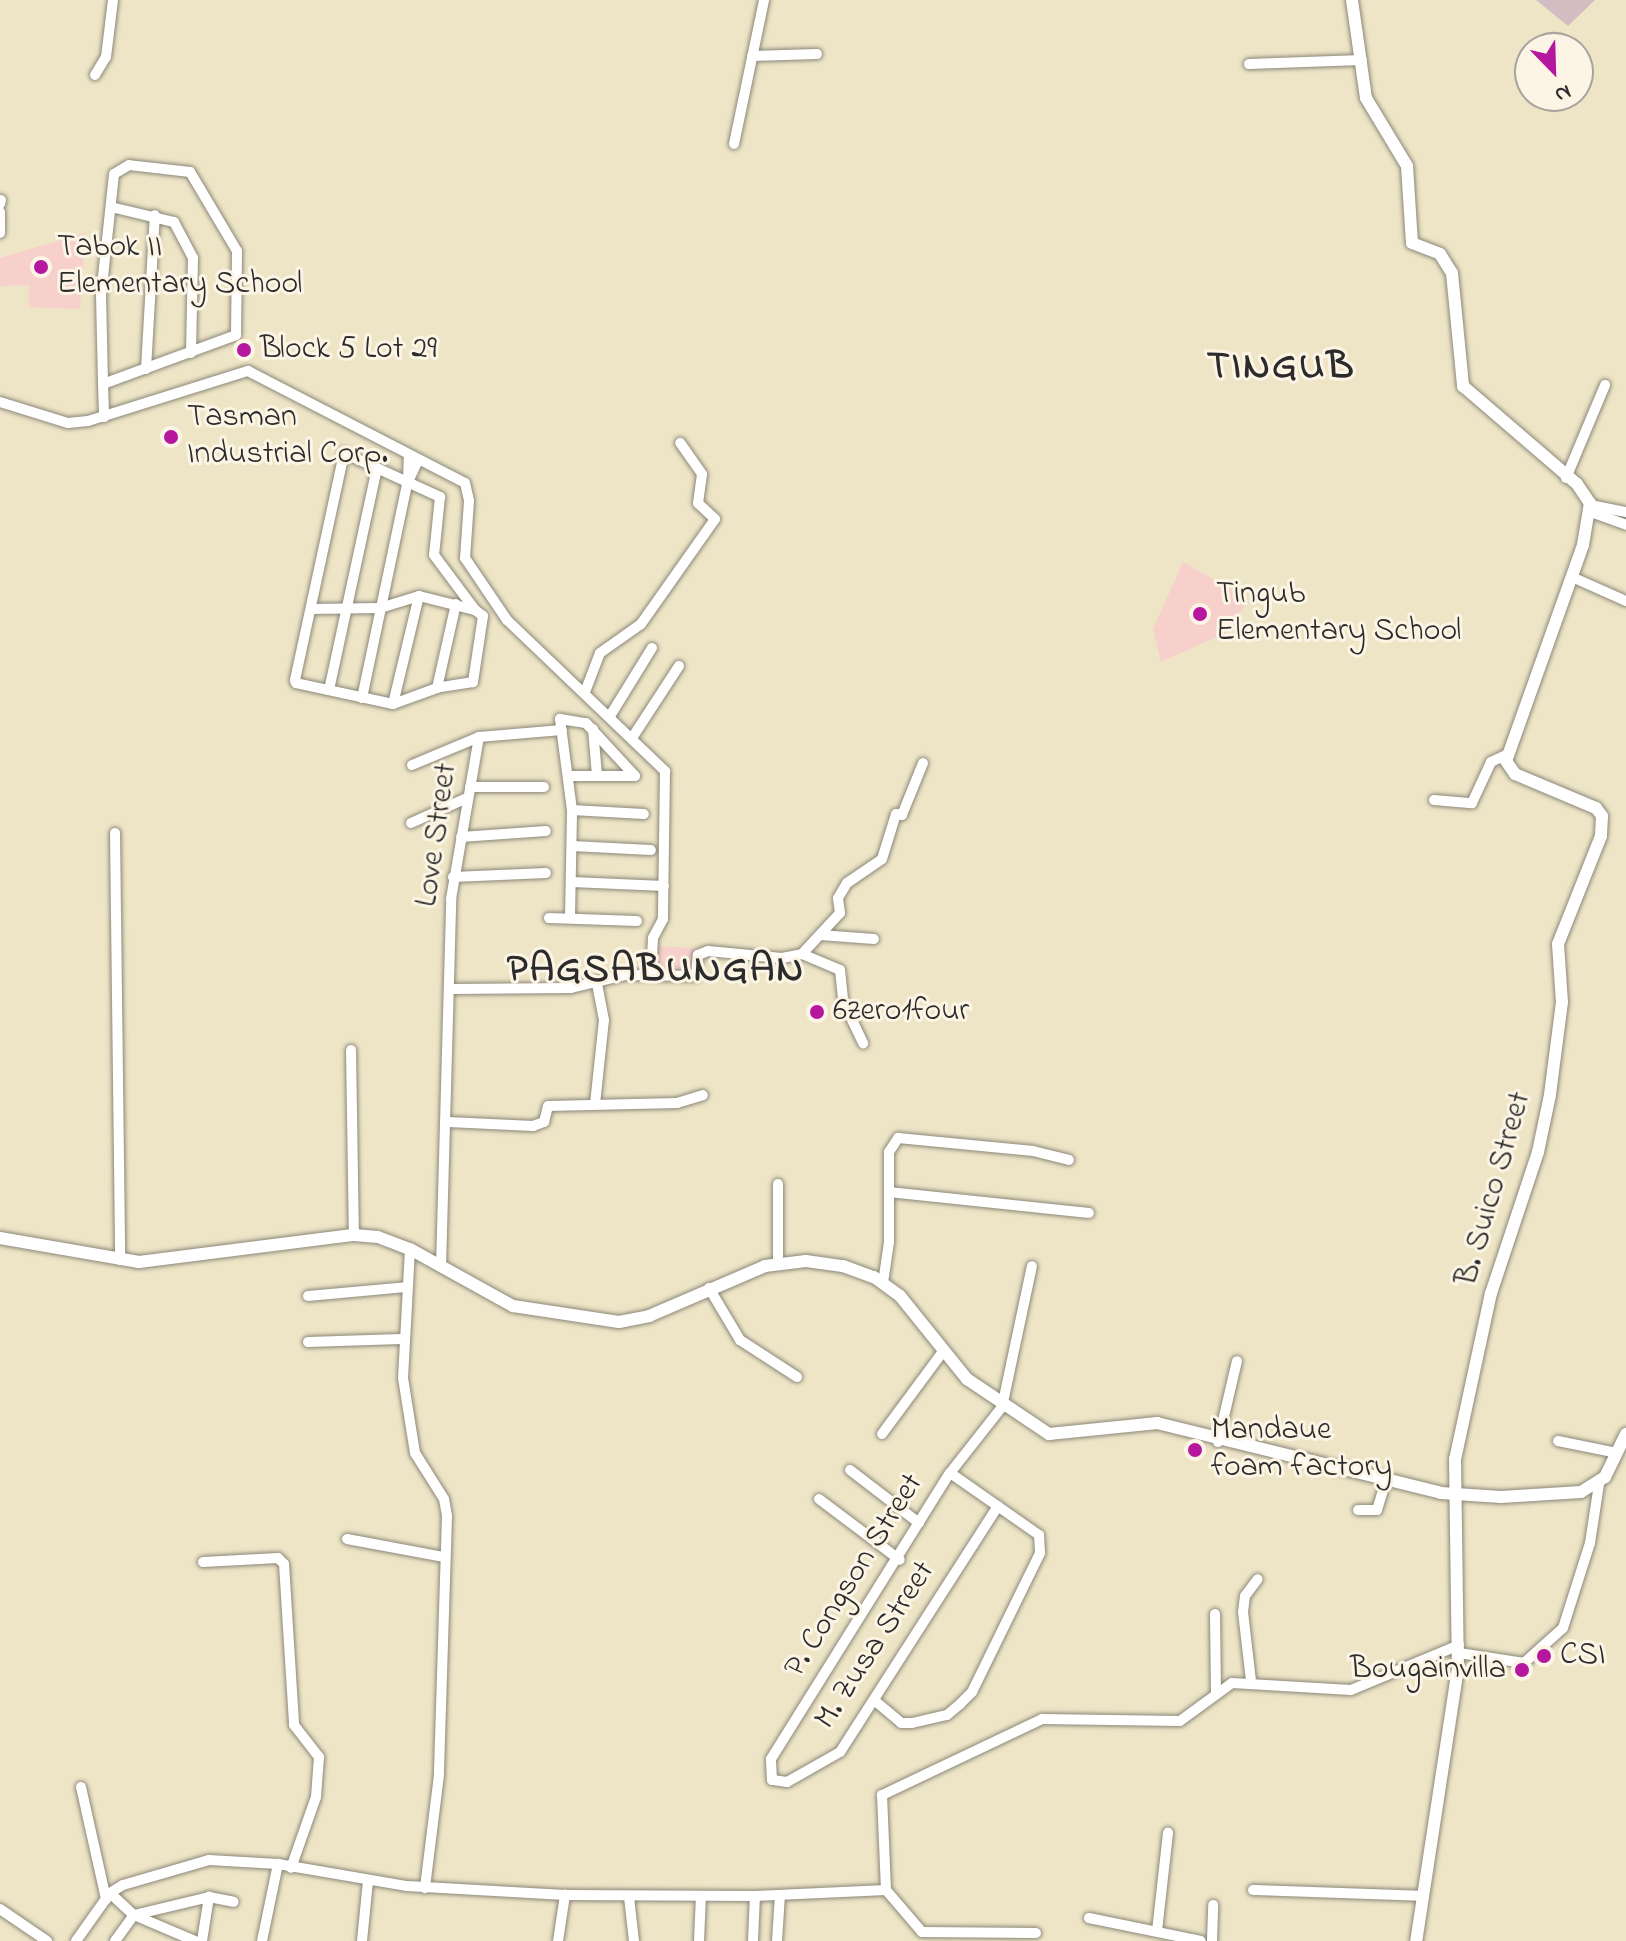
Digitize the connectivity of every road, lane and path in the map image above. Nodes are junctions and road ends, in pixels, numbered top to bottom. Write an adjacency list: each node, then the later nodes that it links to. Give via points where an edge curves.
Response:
1 (113, 0): 8 (street, via 106,57)
2 (764, 0): 5 (street)
3 (1352, 0): 6 (street)
4 (817, 54): 5 (street)
5 (752, 56): 9 (street)
6 (1362, 60): 7 (street); 23 (street, via 1366,98 1407,166 1412,243 1440,254 1452,273 1463,386)
7 (1249, 64)
8 (95, 75)
9 (734, 144)
10 (111, 207): 12 (street); 14 (street, via 116,169 129,165 194,175 237,251 236,335); 16 (street, via 101,295)
11 (0, 212): 13 (street)
12 (155, 215): 14 (street, via 174,222 193,258); 15 (street)
13 (0, 233)
14 (191, 353): 15 (street)
15 (146, 369): 16 (street)
16 (103, 384): 19 (street)
17 (1605, 385): 23 (street)
18 (0, 402): 19 (street, via 68,423)
19 (104, 417): 21 (street, via 248,371)
20 (680, 443): 40 (street, via 702,474 698,503 715,519 641,624 600,653)
21 (413, 458): 24 (street); 40 (street, via 465,483 465,558 507,620)
22 (377, 468): 24 (street); 33 (street, via 344,453); 34 (street)
23 (1566, 478): 25 (street, via 1577,484)
24 (407, 482): 32 (street); 35 (street, via 440,497 434,555)
25 (1590, 508): 26 (street); 27 (street); 28 (street)
26 (1626, 512)
27 (1626, 525)
28 (1572, 577): 30 (street); 48 (street, via 1531,703)
29 (419, 596): 31 (street); 32 (street); 42 (street)
30 (1626, 601)
31 (456, 604): 35 (street); 38 (street)
32 (380, 608): 34 (street); 41 (street)
33 (311, 609): 34 (street); 39 (street, via 295,680)
34 (346, 610): 39 (street)
35 (479, 613): 38 (street, via 473,682)
36 (652, 648): 43 (street)
37 (679, 666): 47 (street)
38 (437, 688): 42 (street)
39 (329, 690): 41 (street)
40 (585, 692): 43 (street)
41 (362, 698): 42 (street)
42 (393, 704)
43 (610, 716): 47 (street)
44 (561, 724): 45 (street, via 579,720); 46 (street); 51 (street)
45 (593, 729): 52 (street); 52 (street, via 635,776)
46 (479, 737): 50 (street); 54 (street, Love Street)
47 (632, 738): 67 (street, via 665,771)
48 (1506, 755): 55 (street, via 1491,762 1472,803); 112 (street, B. Suico Street, via 1515,774 1596,808 1602,816 1601,836 1558,944 1562,1002 1550,1095 1538,1152 1491,1293 1455,1459)
49 (923, 763): 71 (street, via 902,815 896,814 882,859 840,892 840,913)
50 (412, 765)
51 (569, 776): 52 (street); 56 (street)
52 (597, 776)
53 (544, 787): 54 (street)
54 (469, 792): 58 (street); 61 (street, Love Street)
55 (1434, 800)
56 (572, 810): 57 (street); 62 (street)
57 (644, 814)
58 (411, 823)
59 (546, 831): 61 (street)
60 (115, 833): 89 (street)
61 (461, 837): 65 (street, Love Street)
62 (572, 846): 63 (street); 66 (street)
63 (651, 850)
64 (546, 873): 65 (street)
65 (453, 877): 76 (street, Love Street)
66 (572, 882): 67 (street); 68 (street)
67 (664, 886): 74 (street)
68 (570, 917): 69 (street); 70 (street)
69 (549, 918)
70 (637, 921)
71 (820, 935): 72 (street); 73 (street)
72 (874, 939)
73 (802, 954): 74 (street, via 782,958 708,951 698,955 696,976); 77 (street, via 840,971 843,1001)
74 (651, 975): 75 (street, via 625,975)
75 (597, 985): 76 (street); 80 (street, via 604,1020)
76 (451, 989): 81 (street, Love Street)
77 (863, 1043)
78 (351, 1050): 86 (street)
79 (703, 1095): 80 (street, via 677,1103)
80 (595, 1104): 81 (street, via 547,1106 544,1122 533,1126)
81 (448, 1122): 92 (street, Love Street)
82 (1069, 1160): 84 (street, via 1033,1151 898,1138 889,1152)
83 (778, 1184): 90 (street)
84 (889, 1192): 85 (street); 93 (street)
85 (1089, 1213)
86 (354, 1235): 88 (street, via 392,1240); 89 (street, via 185,1258)
87 (0, 1238): 89 (street)
88 (410, 1249): 92 (street); 94 (street)
89 (120, 1260)
90 (778, 1262): 93 (street, via 843,1266); 95 (street)
91 (1032, 1266): 102 (street)
92 (441, 1267): 95 (street, via 513,1306 605,1321 649,1316)
93 (883, 1283): 99 (street, via 912,1307)
94 (406, 1287): 96 (street); 97 (street)
95 (709, 1288): 101 (street, via 740,1340)
96 (308, 1296)
97 (401, 1339): 98 (street); 118 (street, via 415,1453 444,1499)
98 (308, 1342)
99 (942, 1353): 102 (street); 103 (street)
100 (1237, 1361): 106 (street)
101 (797, 1377)
102 (1002, 1407): 106 (street, via 1060,1436 1147,1422); 109 (street, P. Congson Street)
103 (882, 1434)
104 (1626, 1434): 107 (street)
105 (1558, 1441): 107 (street)
106 (1218, 1442): 110 (street)
107 (1617, 1453): 111 (street)
108 (850, 1470): 116 (street)
109 (950, 1473): 114 (street); 116 (street, P. Congson Street)
110 (1386, 1481): 112 (street); 115 (street, via 1377,1510)
111 (1599, 1484): 112 (street, via 1567,1495); 123 (street, via 1590,1543 1563,1628 1524,1663)
112 (1455, 1494): 123 (street, B. Suico Street)
113 (819, 1499): 119 (street)
114 (998, 1506): 126 (street, M. Zusa Street); 126 (street, via 1039,1535 1040,1553 972,1692 947,1715 912,1723 901,1723)
115 (1358, 1510)
116 (919, 1523): 119 (street, P. Congson Street)
117 (347, 1539): 118 (street)
118 (444, 1557): 133 (street, via 439,1775)
119 (900, 1560): 127 (street, P. Congson Street, via 771,1759)
120 (203, 1562): 131 (street, via 278,1558 284,1564 294,1725 319,1757 316,1797)
121 (1258, 1579): 124 (street, via 1245,1596 1243,1612)
122 (1215, 1614): 125 (street)
123 (1459, 1649): 124 (street, via 1351,1690); 141 (street, B. Suico Street)
124 (1251, 1681): 125 (street)
125 (1216, 1692): 134 (street, via 1180,1721 1027,1723 882,1795)
126 (874, 1700): 127 (street, M. Zusa Street, via 840,1752 787,1782)
127 (772, 1780)
128 (81, 1787): 138 (street)
129 (1168, 1833): 149 (street)
130 (278, 1864): 131 (street); 138 (street, via 209,1860); 157 (street)
131 (291, 1868): 132 (street)
132 (368, 1881): 133 (street); 158 (street)
133 (425, 1888): 136 (street)
134 (886, 1890): 137 (street); 151 (street, via 922,1932)
135 (1253, 1890): 141 (street)
136 (565, 1895): 143 (street); 159 (street)
137 (780, 1895): 140 (street); 163 (street)
138 (108, 1896): 147 (street); 153 (street)
139 (701, 1896): 140 (street); 143 (street); 161 (street)
140 (755, 1896): 162 (street)
141 (1422, 1896): 166 (street, B. Suico Street)
142 (209, 1897): 144 (street); 147 (street); 156 (street)
143 (629, 1897): 160 (street)
144 (234, 1902)
145 (1213, 1905): 165 (street)
146 (0, 1909): 152 (street)
147 (134, 1915): 154 (street); 155 (street)
148 (1089, 1918): 149 (street)
149 (1157, 1931): 164 (street)
150 (1036, 1933): 151 (street)
151 (941, 1938)
152 (47, 1941)
153 (76, 1941)
154 (115, 1941)
155 (195, 1941)
156 (202, 1941)
157 (262, 1941)
158 (362, 1941)
159 (558, 1941)
160 (634, 1941)
161 (699, 1941)
162 (753, 1941)
163 (777, 1941)
164 (1201, 1941)
165 (1212, 1941)
166 (1416, 1941)

